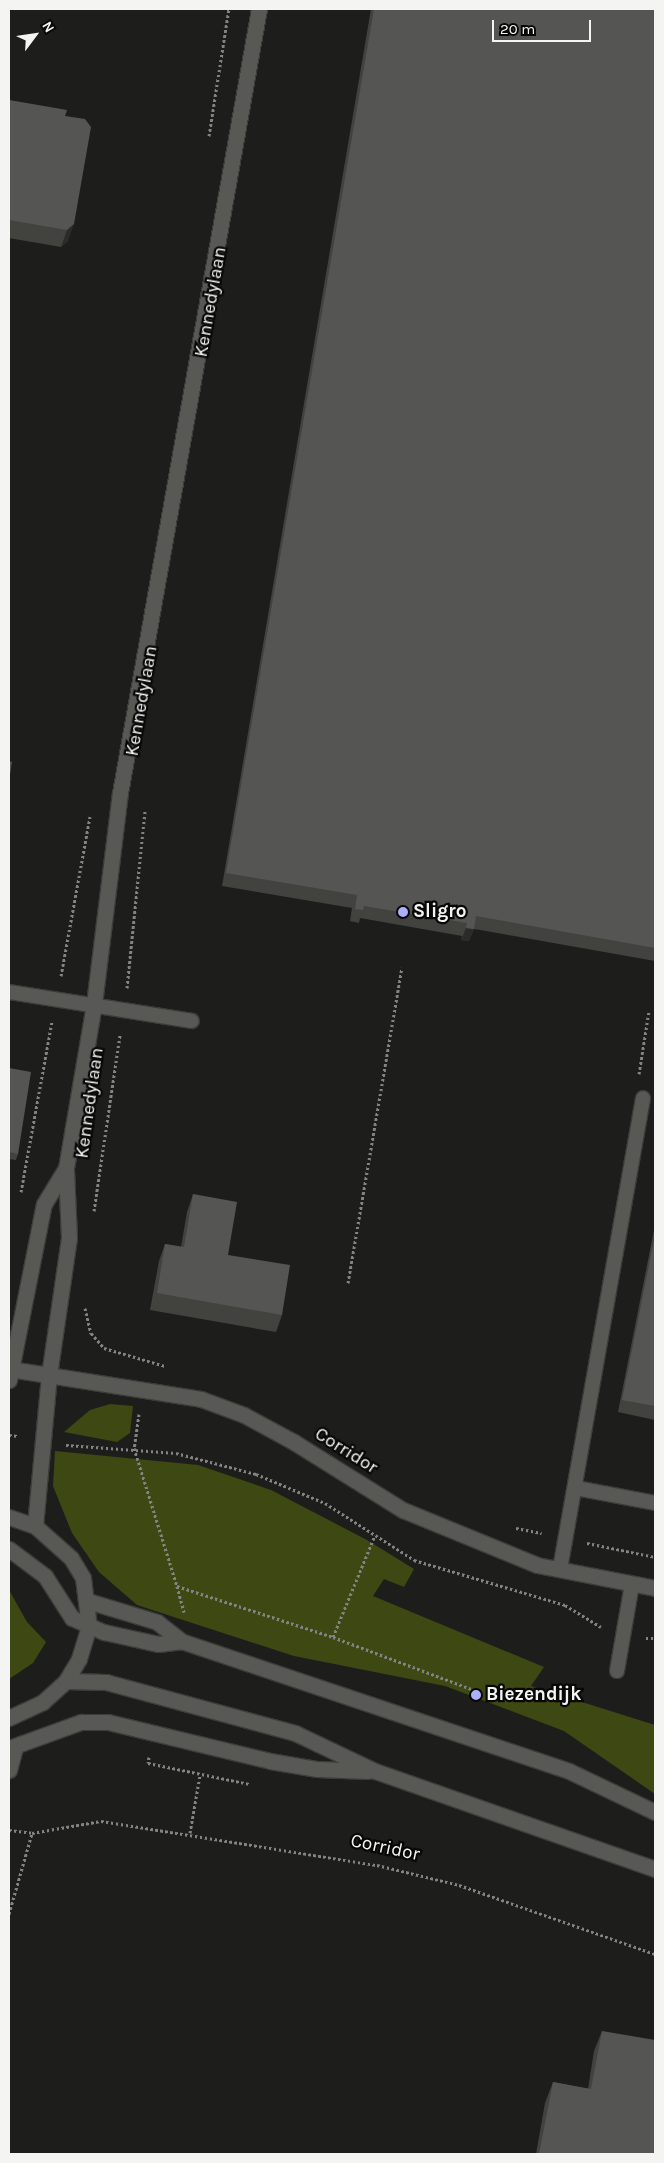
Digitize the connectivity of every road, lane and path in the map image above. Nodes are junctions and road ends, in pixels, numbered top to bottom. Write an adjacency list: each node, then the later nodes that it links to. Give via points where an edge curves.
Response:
1 (259, 9): 5 (street, Kennedylaan, via 120,793)
2 (146, 803): 6 (path, Kennedylaan)
3 (402, 968): 13 (path)
4 (9, 992): 5 (lane)
5 (94, 1004): 6 (lane); 11 (street, Kennedylaan)
6 (124, 1009): 8 (lane); 12 (path, Kennedylaan)
7 (649, 1011): 9 (path)
8 (192, 1021)
9 (639, 1078)
10 (643, 1098): 21 (lane)
11 (66, 1168): 16 (street, Kennedylaan, via 44,1204); 17 (street, Kennedylaan, via 69,1238)
12 (93, 1217)
13 (348, 1283)
14 (84, 1301): 15 (path, via 91,1333 104,1348)
15 (171, 1368)
16 (10, 1375): 17 (street, Corridor)
17 (49, 1375): 19 (street, Kennedylaan); 30 (street, Corridor, via 191,1398 244,1415 403,1510 537,1565)
18 (9, 1435): 19 (path)
19 (42, 1441): 20 (path, via 82,1448); 25 (street, Kennedylaan)
20 (134, 1448): 26 (path, via 256,1474 324,1503); 36 (path, via 177,1586)
21 (576, 1488): 22 (lane); 27 (lane)
22 (655, 1503)
23 (9, 1517): 25 (street)
24 (508, 1525): 27 (path)
25 (35, 1526): 33 (street, via 71,1558 83,1578)
26 (375, 1535): 35 (path, via 414,1560 565,1605 595,1625); 36 (path)
27 (567, 1538): 29 (path); 30 (lane)
28 (9, 1549): 34 (street, via 45,1576 72,1618)
29 (655, 1557)
30 (560, 1569): 31 (street, Corridor)
31 (632, 1584): 32 (street, Corridor); 35 (lane)
32 (655, 1588)
33 (88, 1601): 34 (street); 38 (street, via 157,1622)
34 (89, 1626): 38 (street, via 158,1644); 40 (street, via 79,1659)
35 (625, 1634): 37 (path); 39 (lane)
36 (334, 1637): 41 (path, via 479,1692)
37 (655, 1638)
38 (181, 1641): 47 (street, via 569,1771)
39 (617, 1670)
40 (66, 1681): 42 (street, via 43,1702); 45 (street, via 106,1682 295,1733)
41 (476, 1695)
42 (9, 1718)
43 (12, 1748): 44 (street); 45 (street, via 81,1722 108,1722 270,1761 318,1769)
44 (9, 1770)
45 (375, 1771): 51 (street)
46 (200, 1776): 50 (path)
47 (655, 1812)
48 (9, 1830): 49 (path, Corridor)
49 (32, 1833): 50 (path, Corridor, via 101,1821); 52 (path)
50 (190, 1833): 53 (path, Corridor, via 377,1865 460,1885)
51 (655, 1869)
52 (9, 1914)
53 (655, 1954)

